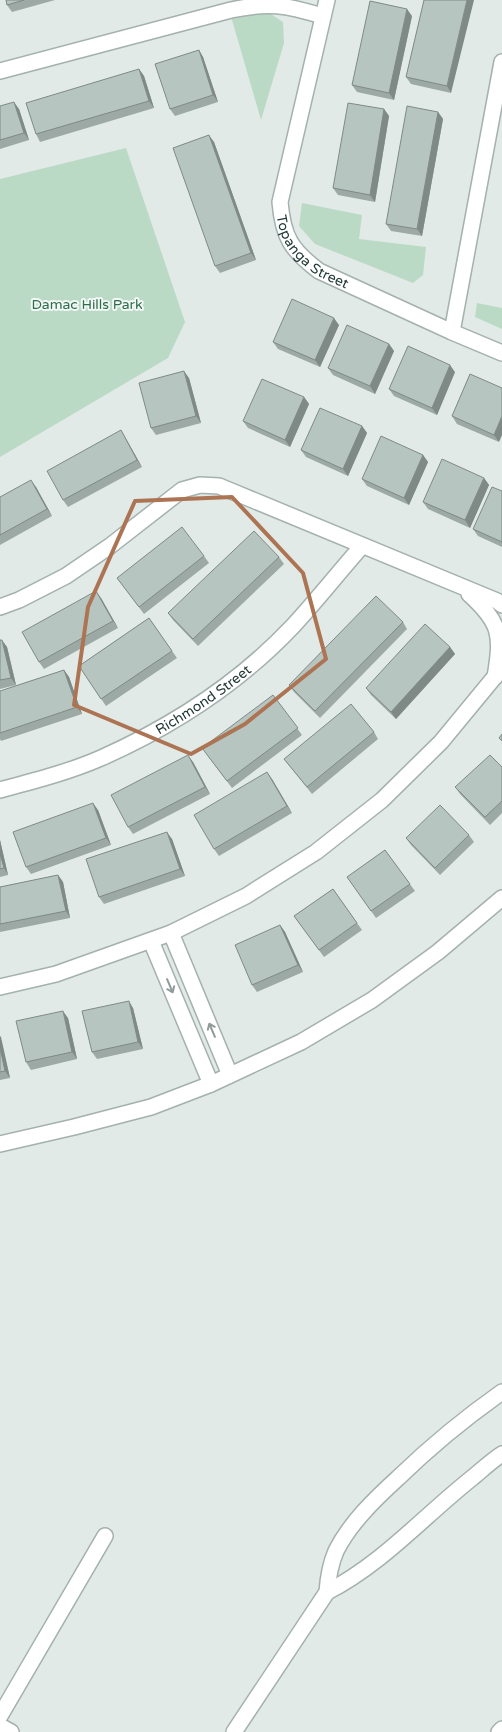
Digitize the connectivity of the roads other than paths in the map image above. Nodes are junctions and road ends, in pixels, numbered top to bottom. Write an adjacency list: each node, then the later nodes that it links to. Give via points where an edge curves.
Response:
1 (326, 0): 2 (street, Topanga Street)
2 (322, 16): 4 (street, via 282,6 256,5); 5 (street, Topanga Street, via 280,202 282,222 290,242 302,258 319,271)
3 (502, 62): 5 (street)
4 (0, 71)
5 (452, 332): 6 (street, Topanga Street)
6 (502, 353)
7 (362, 546): 8 (street); 10 (street, via 219,486 200,485 182,490 66,576); 12 (street, Richmond Street, via 293,626 203,703 153,733 99,758)
8 (461, 587): 9 (street); 11 (street, via 482,606 497,629)
9 (502, 605)
10 (0, 607)
11 (498, 673): 14 (street, via 442,742 374,806 316,852 246,896)
12 (0, 790)
13 (502, 898): 17 (street, via 438,952 372,1000 301,1042)
14 (171, 933): 15 (street); 17 (street, one-way to 14)
15 (151, 941): 16 (street, via 56,974); 18 (street, one-way to 18)
16 (0, 987)
17 (230, 1075): 18 (street)
18 (211, 1084): 19 (street, via 151,1107)
19 (0, 1144)
20 (502, 1392): 23 (street, via 415,1462 354,1524 337,1550 329,1572)
21 (502, 1454): 23 (street, via 370,1566)
22 (105, 1536): 24 (street)
23 (327, 1592): 28 (street)
24 (0, 1716)
25 (0, 1726): 27 (street)
26 (502, 1729): 29 (street)
27 (11, 1732)
28 (234, 1732)
29 (499, 1732)

